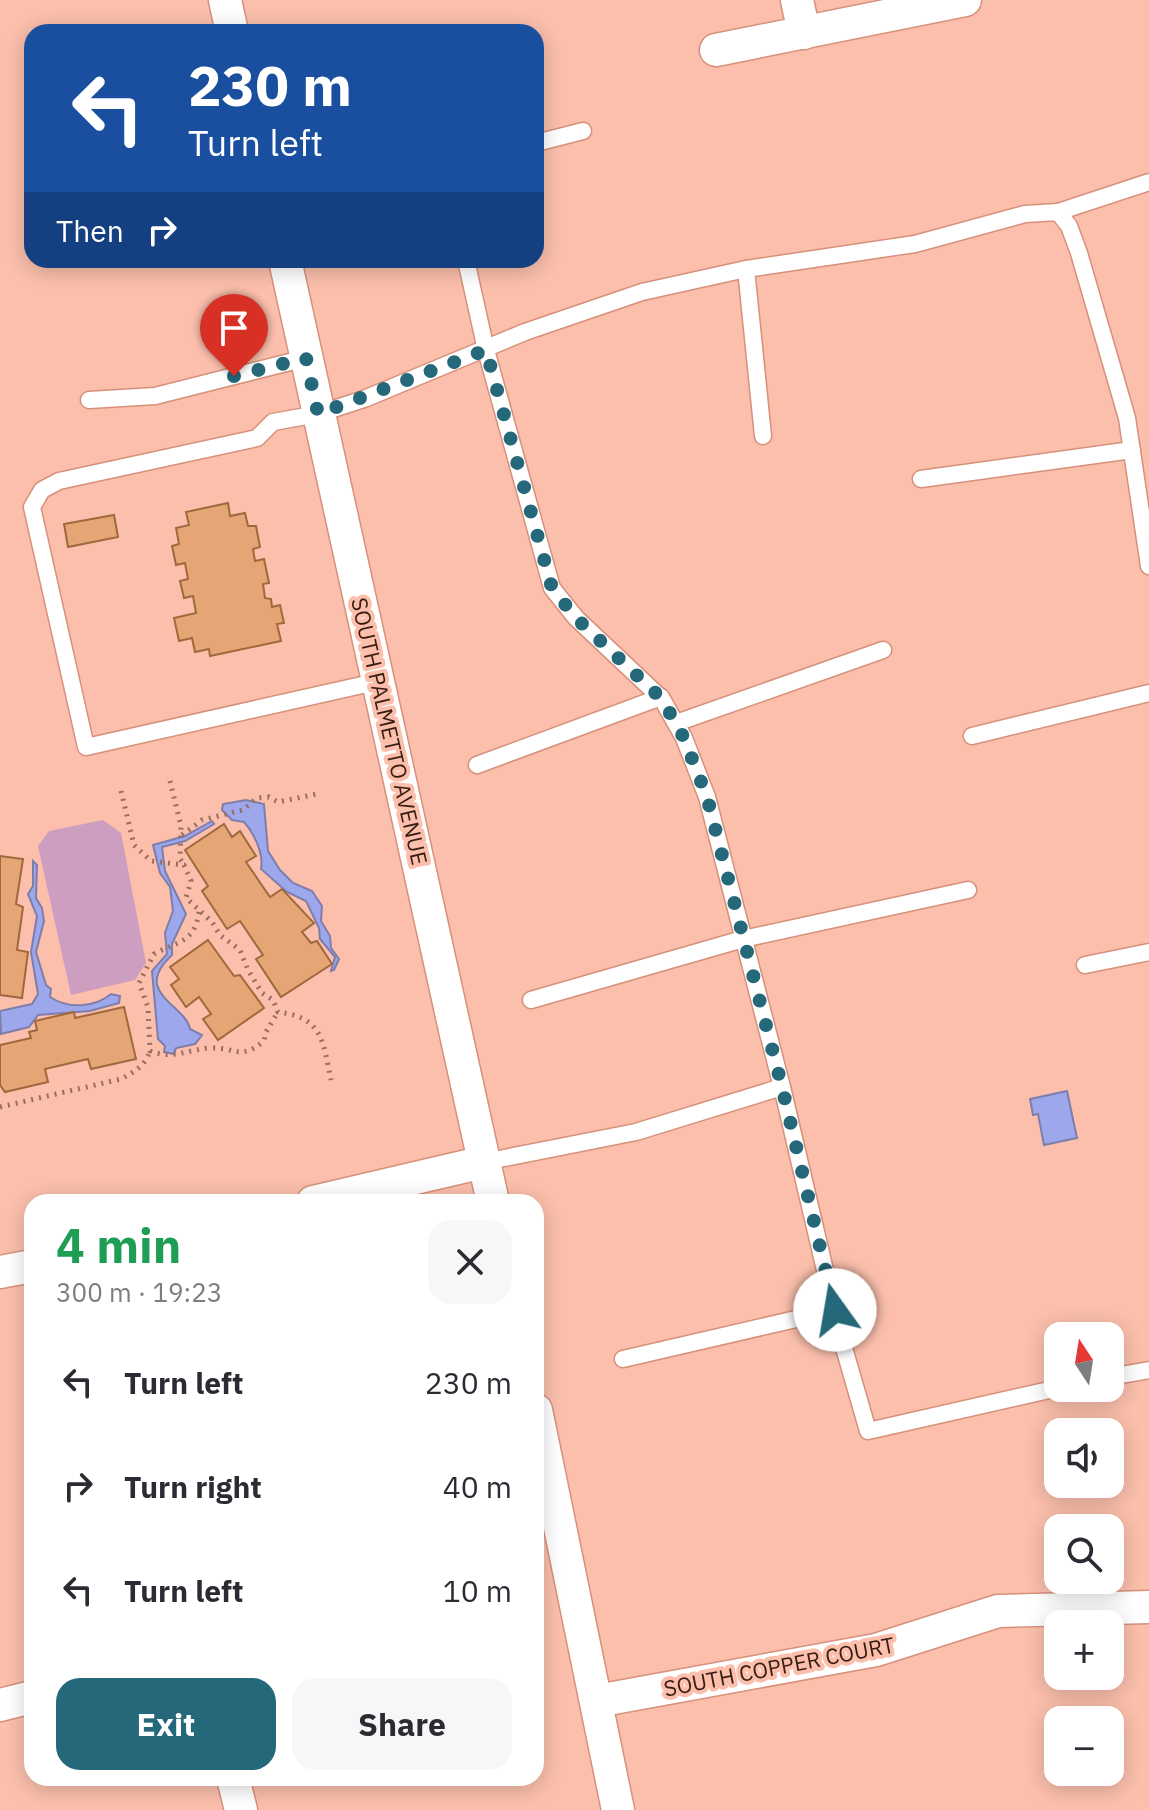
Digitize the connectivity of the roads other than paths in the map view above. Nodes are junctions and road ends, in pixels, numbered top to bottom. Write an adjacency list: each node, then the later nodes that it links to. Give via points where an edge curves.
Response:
1 (225, 0): 4 (street)
2 (797, 0): 5 (street)
3 (965, 0): 5 (street)
4 (230, 24)
5 (804, 33): 6 (street)
6 (716, 50)
7 (583, 131): 8 (lane)
8 (544, 141)
9 (1149, 182): 10 (lane)
10 (1058, 212): 13 (lane, via 1025,214 915,244); 19 (lane, via 1069,226 1090,290)
11 (287, 268): 15 (street, SOUTH PALMETTO AVENUE)
12 (468, 268): 14 (lane)
13 (746, 269): 14 (lane, via 642,292); 18 (lane)
14 (486, 350): 17 (lane); 25 (lane, via 552,588 576,618)
15 (306, 358): 16 (lane, via 155,396); 17 (street, SOUTH PALMETTO AVENUE)
16 (89, 400)
17 (318, 414): 23 (street, SOUTH PALMETTO AVENUE); 23 (lane, via 273,422 257,438 59,481 42,490 32,507 86,747)
18 (763, 436)
19 (1132, 450): 20 (lane); 21 (lane)
20 (921, 479)
21 (1149, 566)
22 (883, 650): 26 (lane)
23 (380, 681): 35 (street, SOUTH PALMETTO AVENUE)
24 (1149, 693): 27 (lane)
25 (661, 697): 26 (lane); 28 (lane)
26 (676, 723): 30 (lane, via 707,797)
27 (972, 736)
28 (477, 765)
29 (968, 890): 30 (lane)
30 (743, 939): 33 (lane); 34 (lane)
31 (1149, 952): 32 (lane)
32 (1085, 965)
33 (531, 1000)
34 (782, 1087): 35 (lane, via 636,1132); 40 (lane)
35 (484, 1162): 36 (street); 37 (street, SOUTH PALMETTO AVENUE)
36 (347, 1194)
37 (491, 1194)
38 (24, 1268): 39 (street)
39 (0, 1272)
40 (835, 1310): 41 (lane); 44 (lane, via 868,1431)
41 (623, 1359)
42 (1149, 1370): 43 (lane)
43 (1124, 1374)
44 (1044, 1391)
45 (544, 1448): 48 (street)
46 (1149, 1607): 48 (street, SOUTH COPPER COURT, via 998,1611 876,1650)
47 (24, 1699): 49 (street)
48 (597, 1701): 52 (street)
49 (0, 1705)
50 (235, 1786): 51 (street)
51 (241, 1810)
52 (618, 1810)

